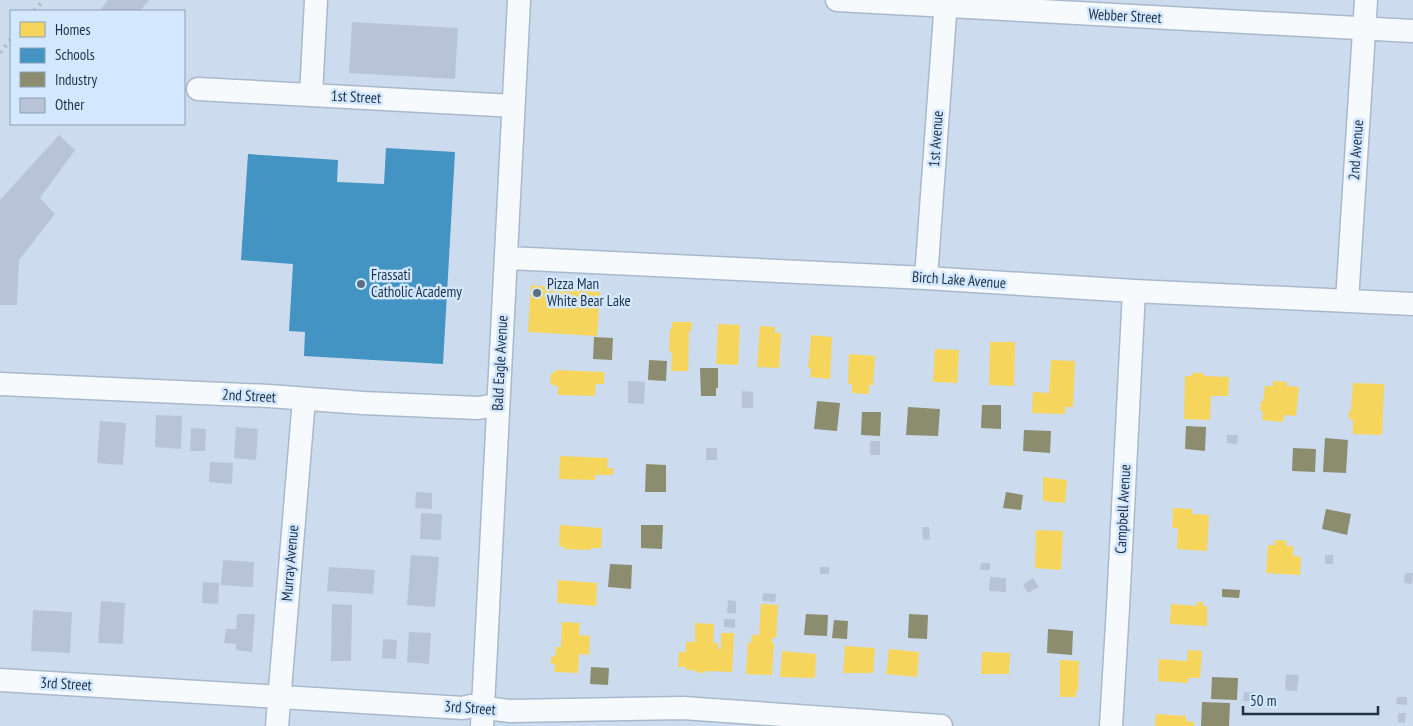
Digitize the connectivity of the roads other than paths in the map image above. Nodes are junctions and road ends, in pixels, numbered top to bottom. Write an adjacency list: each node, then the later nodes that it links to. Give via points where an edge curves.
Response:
1 (316, 0): 9 (street)
2 (519, 0): 10 (street, Bald Eagle Avenue)
3 (837, 0): 5 (street, Webber Street)
4 (1366, 0): 6 (street, 2nd Avenue)
5 (946, 3): 6 (street, Webber Street); 12 (street, 1st Avenue)
6 (1364, 29): 7 (street, Webber Street); 14 (street, 2nd Avenue)
7 (1413, 31)
8 (198, 89): 9 (street, 1st Street)
9 (311, 95): 10 (street, 1st Street)
10 (513, 106): 11 (street, Bald Eagle Avenue)
11 (506, 258): 12 (street, Birch Lake Avenue); 18 (street, Bald Eagle Avenue)
12 (926, 278): 13 (street, Birch Lake Avenue)
13 (1134, 291): 14 (street, Birch Lake Avenue); 26 (street, Campbell Avenue)
14 (1347, 301): 15 (street, Birch Lake Avenue)
15 (1413, 304)
16 (0, 384): 17 (street, 2nd Street)
17 (304, 399): 18 (street, 2nd Street, via 478,408); 20 (street, Murray Avenue)
18 (497, 405): 21 (street, Bald Eagle Avenue)
19 (0, 680): 20 (street, 3rd Street)
20 (279, 697): 21 (street, 3rd Street, via 463,708); 24 (street, Murray Avenue)
21 (482, 717): 23 (street, 3rd Street, via 510,711)
22 (682, 717): 23 (street, 3rd Street); 25 (street, 3rd Street)
23 (551, 718)
24 (277, 726)
25 (941, 726)
26 (1110, 726)

